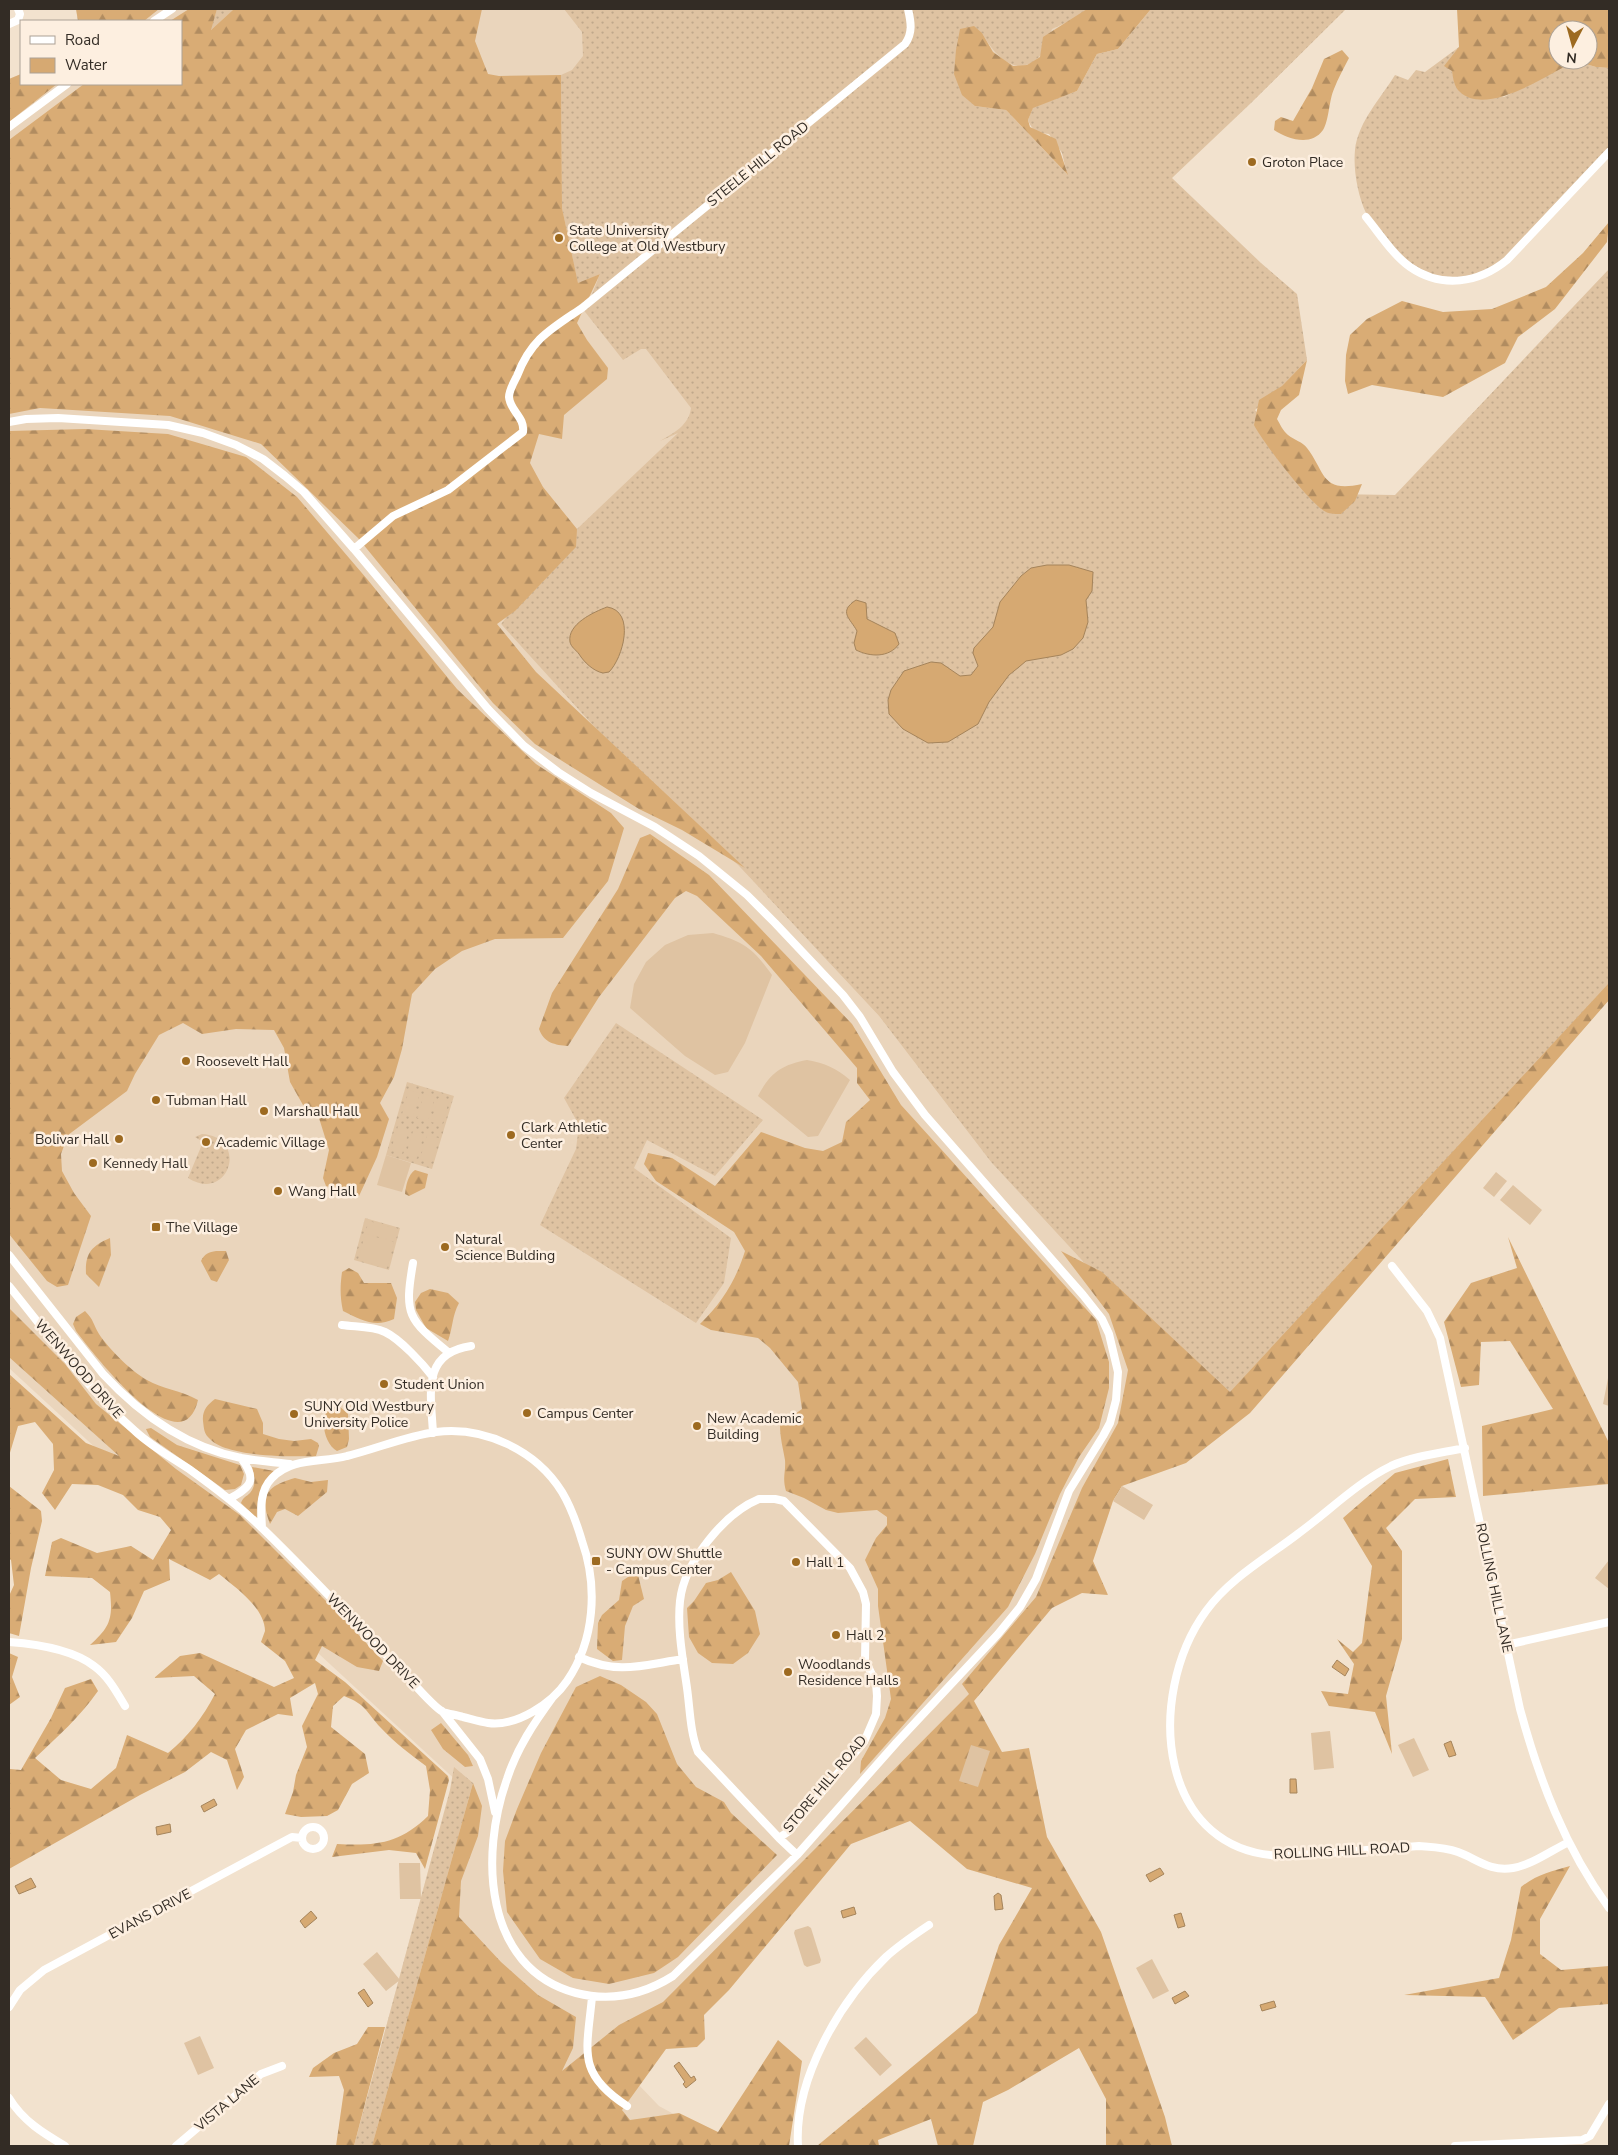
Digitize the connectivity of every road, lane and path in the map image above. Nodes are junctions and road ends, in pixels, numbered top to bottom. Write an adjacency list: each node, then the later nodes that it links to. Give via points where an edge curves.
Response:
1 (18, 9): 5 (street, via 19,18)
2 (172, 9): 4 (street)
3 (908, 9): 11 (street, STEELE HILL ROAD, via 911,24 905,44 582,308 537,340 523,360 509,398 524,424 523,432 448,490 393,516)
4 (156, 20)
5 (9, 24)
6 (67, 85): 7 (street)
7 (9, 127)
8 (1609, 152): 9 (street, via 1508,260 1477,278 1458,281 1425,276 1399,258)
9 (1366, 217)
10 (9, 422): 11 (street, via 58,418 168,425 236,445 263,459 298,487)
11 (354, 549): 38 (street, via 488,709 524,746 591,793 655,827 699,856 782,930 843,995 912,1098 1083,1295 1109,1334 1118,1381 1110,1422 1069,1491 1036,1579 1020,1607)
12 (9, 1255): 22 (street, via 103,1374 136,1407 183,1437)
13 (413, 1262): 18 (street, via 409,1306 414,1321)
14 (1392, 1266): 21 (street, ROLLING HILL LANE, via 1428,1311 1440,1338)
15 (9, 1286): 24 (street, WENWOOD DRIVE, via 112,1411 146,1440)
16 (342, 1326): 19 (street, via 385,1332 425,1366)
17 (471, 1346): 18 (street)
18 (448, 1352): 19 (street, via 440,1360)
19 (433, 1377): 20 (street)
20 (433, 1433): 23 (street, via 342,1458); 29 (street, via 470,1432 503,1442 532,1460 561,1490 574,1518 591,1573 591,1619)
21 (1465, 1448): 28 (street, ROLLING HILL LANE); 37 (street, ROLLING HILL ROAD, via 1390,1467 1367,1481 1218,1597 1188,1640 1174,1681 1170,1740 1176,1768 1188,1800 1206,1826 1232,1845 1273,1856 1441,1847 1488,1867 1503,1869 1523,1865)
22 (241, 1458): 23 (street); 24 (street, via 250,1472 250,1482 246,1490)
23 (290, 1464): 25 (street, via 266,1484 261,1505)
24 (229, 1499): 25 (street, WENWOOD DRIVE)
25 (262, 1528): 33 (street, WENWOOD DRIVE)
26 (1609, 1622): 28 (street)
27 (9, 1642): 32 (street, via 43,1647 85,1660 112,1684)
28 (1506, 1645): 37 (street, ROLLING HILL LANE, via 1531,1750)
29 (579, 1656): 30 (street, via 596,1664 618,1668); 31 (street, via 566,1683)
30 (683, 1659): 36 (street, STORE HILL ROAD, via 698,1752); 36 (street, STORE HILL ROAD, via 680,1599 686,1578 702,1549 746,1505 759,1499 784,1502 857,1578 866,1604 865,1660 873,1675 877,1696 873,1724 864,1742)
31 (554, 1697): 33 (street, via 527,1714 490,1724); 34 (street, via 519,1749)
32 (125, 1706)
33 (442, 1711): 34 (street, WENWOOD DRIVE, via 480,1759)
34 (496, 1814): 41 (street, via 494,1892 504,1931 522,1959 543,1978)
35 (302, 1838): 42 (street, EVANS DRIVE, via 292,1837 44,1970 20,1990)
36 (779, 1838): 38 (street, STORE HILL ROAD)
37 (1569, 1842): 39 (street, ROLLING HILL LANE)
38 (797, 1855): 41 (street, via 673,1976 630,1996)
39 (1609, 1908)
40 (929, 1925): 49 (street, via 874,1970 824,2040 801,2106)
41 (592, 1997): 46 (street, via 587,2057 591,2071 600,2086)
42 (9, 2006)
43 (282, 2066): 48 (street, VISTA LANE, via 261,2074)
44 (9, 2098): 47 (street, via 28,2122)
45 (1609, 2104): 50 (street, via 1590,2136 1582,2140)
46 (627, 2106)
47 (65, 2146)
48 (176, 2146)
49 (798, 2146)
50 (1455, 2146)

